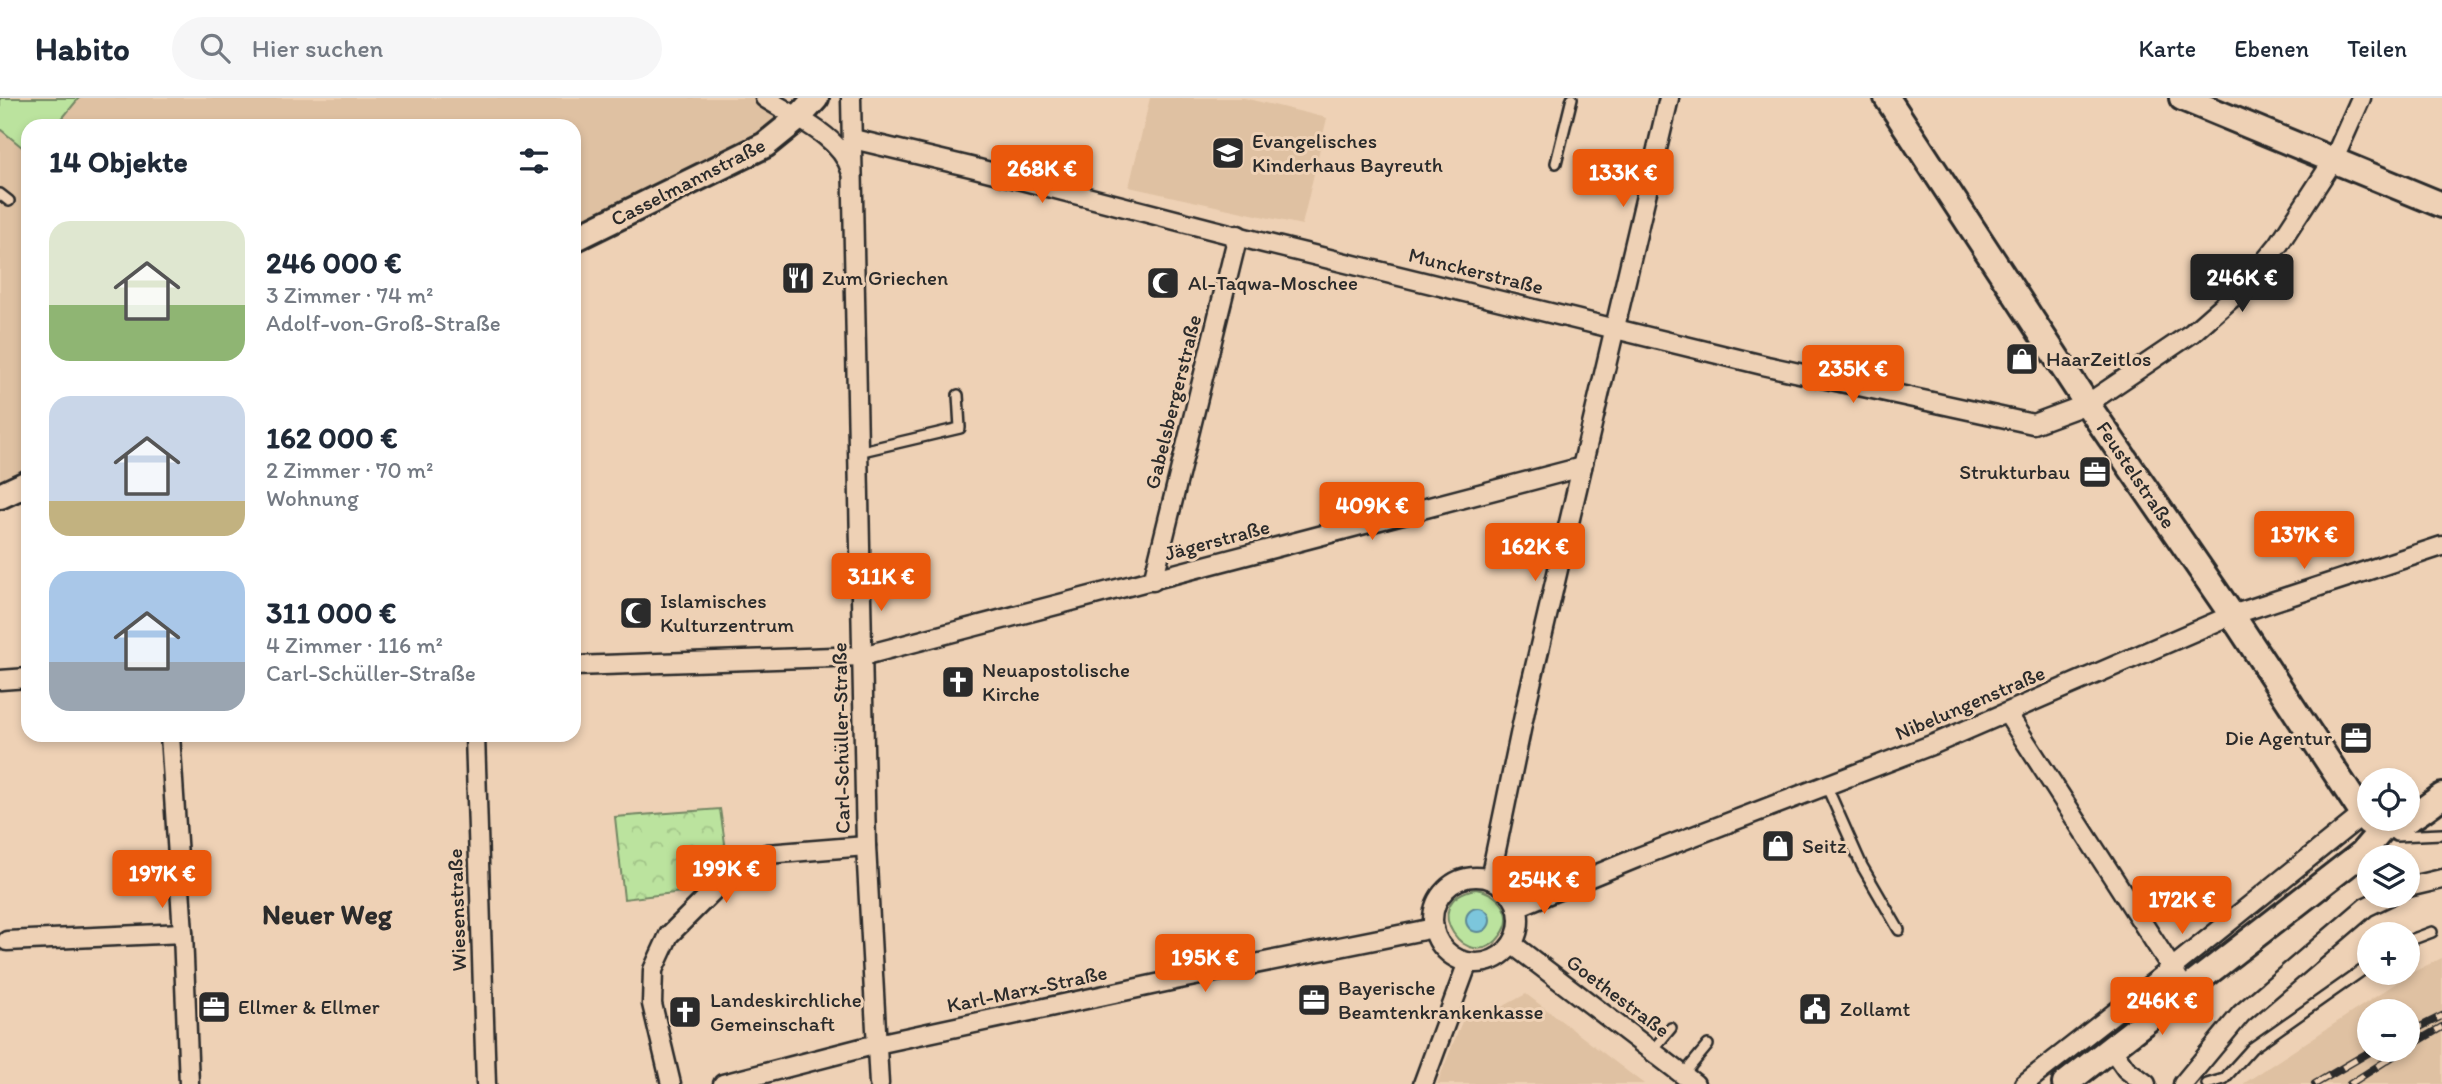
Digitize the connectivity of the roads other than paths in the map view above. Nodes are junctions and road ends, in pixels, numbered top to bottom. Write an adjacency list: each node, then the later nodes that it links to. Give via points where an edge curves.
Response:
1 (765, 98): 9 (street)
2 (816, 98): 9 (main road, Casselmannstraße)
3 (851, 98): 10 (street, Carl-Schüller-Straße)
4 (1572, 98): 12 (lane)
5 (1670, 98): 19 (street)
6 (1887, 98): 21 (main road, Feustelstraße)
7 (2182, 98): 11 (main road)
8 (2361, 98): 11 (street, Munckerstraße)
9 (797, 119): 13 (street, via 839,148); 18 (main road, Casselmannstraße, via 751,153)
10 (853, 139): 13 (street, Carl-Schüller-Straße); 17 (street, Munckerstraße)
11 (2333, 161): 16 (main road); 21 (street, Munckerstraße, via 2279,244 2242,289 2192,333)
12 (1556, 163)
13 (853, 182): 22 (street, Carl-Schüller-Straße)
14 (0, 194): 15 (lane)
15 (9, 201)
16 (2442, 205)
17 (1238, 235): 19 (street, Munckerstraße); 27 (street, Gabelsbergerstraße)
18 (581, 236)
19 (1615, 329): 21 (street, Munckerstraße, via 2033,424); 23 (street)
20 (958, 395): 22 (lane, via 960,428)
21 (2087, 404): 28 (main road, Feustelstraße)
22 (858, 452): 29 (street, Carl-Schüller-Straße)
23 (1582, 467): 27 (street, Jägerstraße); 45 (street)
24 (21, 486): 25 (main road)
25 (0, 496)
26 (2442, 546): 28 (street, Nibelungenstraße)
27 (1153, 580): 29 (street, Jägerstraße)
28 (2232, 615): 33 (street, Nibelungenstraße); 38 (main road, Feustelstraße)
29 (862, 656): 30 (street, Jägerstraße); 44 (street, Carl-Schüller-Straße)
30 (581, 666)
31 (21, 678): 32 (street)
32 (0, 680)
33 (2007, 713): 36 (street, Nibelungenstraße); 58 (street)
34 (170, 742): 53 (street)
35 (475, 742): 69 (street, Wiesenstraße)
36 (1826, 785): 48 (street, Nibelungenstraße); 51 (lane, via 1862,866)
37 (2442, 796): 39 (main road)
38 (2357, 807)
39 (2420, 809)
40 (2357, 819): 58 (street)
41 (2386, 831): 60 (main road)
42 (2395, 831): 43 (lane, via 2396,836)
43 (2442, 834)
44 (866, 846): 62 (street, Carl-Schüller-Straße); 70 (street, via 766,854 727,877 668,935 653,970 652,1004)
45 (1490, 879): 48 (street, via 1509,892); 50 (street, via 1468,877 1448,887 1435,906)
46 (2442, 879): 47 (street)
47 (2420, 884)
48 (1517, 907): 56 (street, via 1520,923)
49 (2365, 908): 67 (street, via 2241,1014)
50 (1434, 929): 57 (street, via 1444,949); 62 (street, Karl-Marx-Straße)
51 (1899, 930)
52 (2432, 932): 54 (lane)
53 (183, 933): 55 (street); 68 (street)
54 (2420, 936)
55 (7, 941)
56 (1512, 944): 57 (street, via 1496,959); 65 (street, Goethestraße)
57 (1468, 962): 73 (street)
58 (2172, 968): 60 (street); 74 (street)
59 (2357, 974): 77 (lane, via 2252,1048 2224,1079)
60 (2186, 990): 64 (main road)
61 (1671, 1028): 65 (lane)
62 (877, 1044): 71 (street, Karl-Marx-Straße); 72 (street, Carl-Schüller-Straße)
63 (1708, 1045): 66 (lane)
64 (2111, 1048): 75 (main road); 76 (street, via 2126,1069)
65 (1652, 1051): 66 (street, Goethestraße)
66 (1689, 1079)
67 (2189, 1083)
68 (190, 1084)
69 (486, 1084)
70 (671, 1084)
71 (723, 1084)
72 (879, 1084)
73 (1423, 1084)
74 (2024, 1084)
75 (2065, 1084)
76 (2146, 1084)
77 (2207, 1084)

